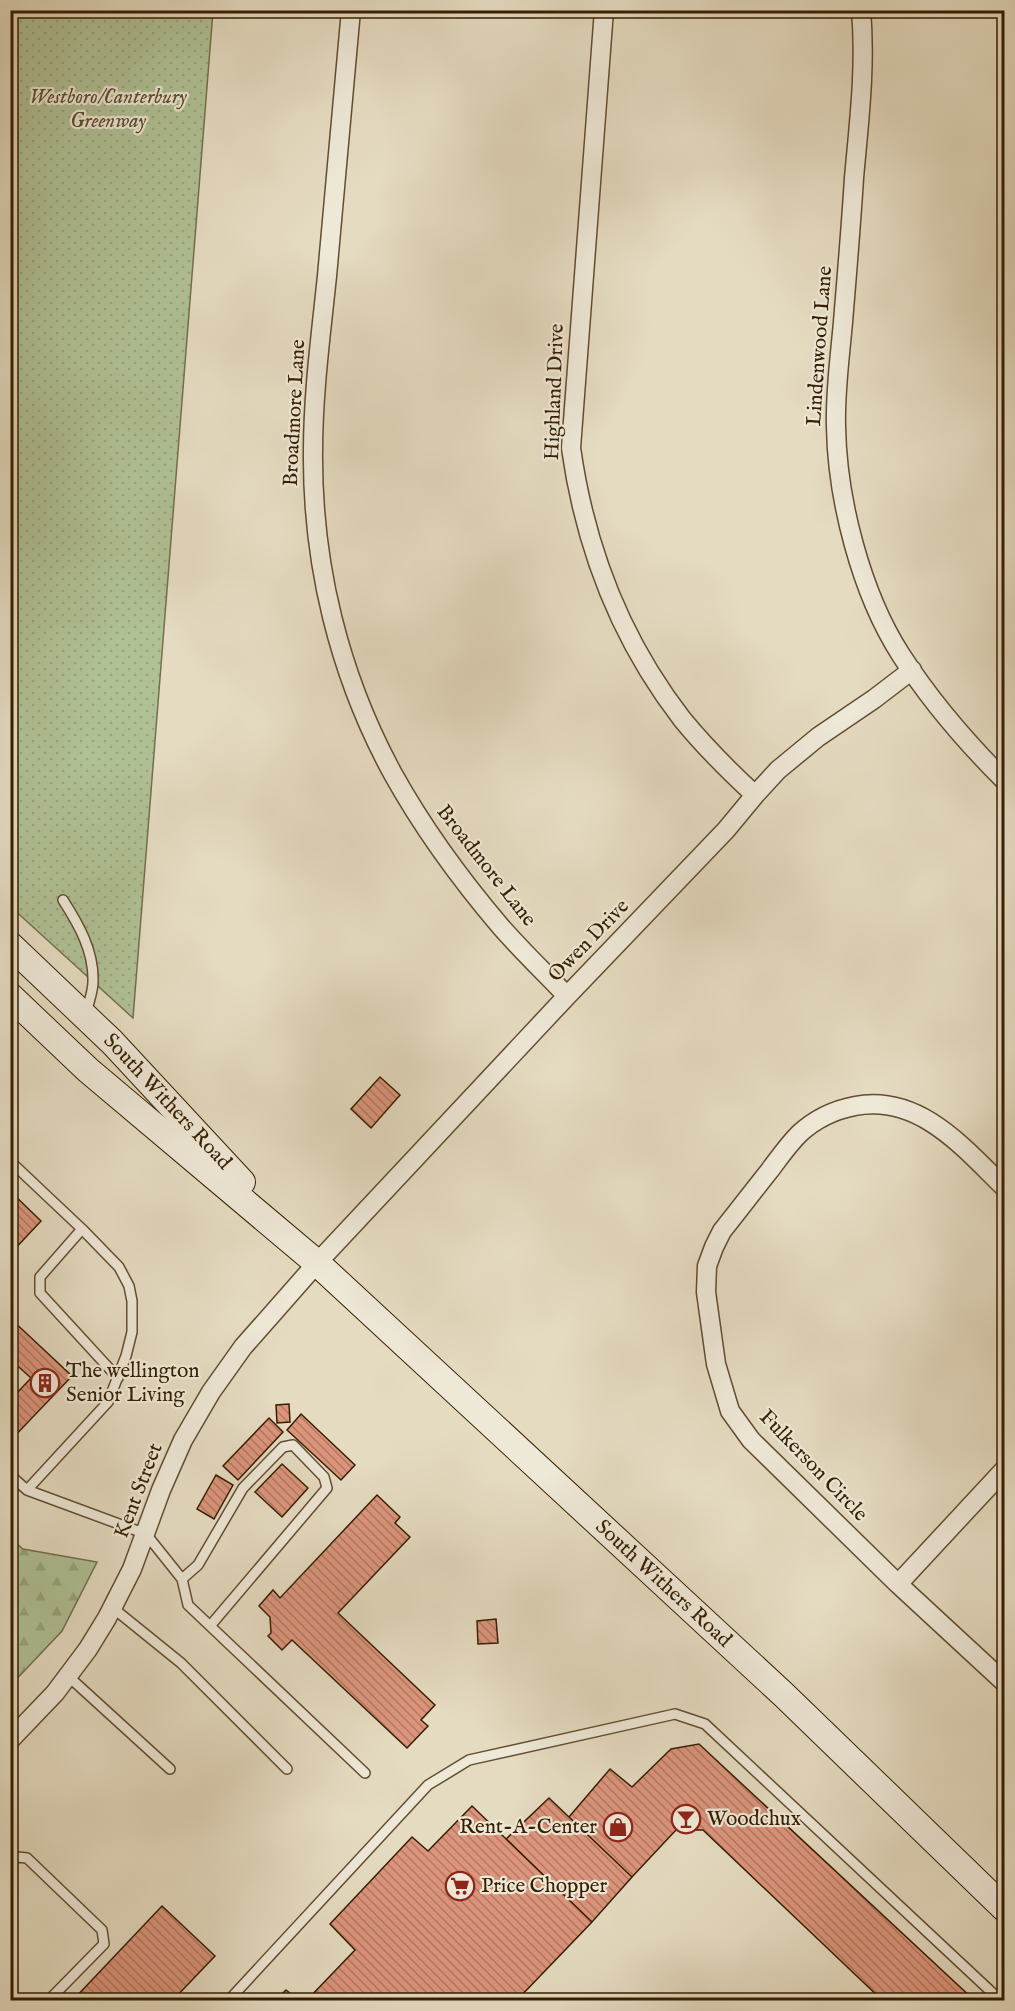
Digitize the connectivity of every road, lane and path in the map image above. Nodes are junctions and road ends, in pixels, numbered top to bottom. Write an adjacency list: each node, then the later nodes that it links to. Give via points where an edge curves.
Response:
1 (351, 10): 10 (street, Broadmore Lane, via 313,449 317,540 324,584 356,693 393,774 450,861 501,926)
2 (604, 10): 6 (street, Highland Drive, via 571,448 575,479 589,539 632,642 683,720)
3 (861, 10): 4 (street, Lindenwood Lane, via 863,65 837,376 840,478 864,577 884,624)
4 (912, 670): 5 (street, Lindenwood Lane, via 951,722); 6 (street, Owen Drive, via 818,737)
5 (1005, 780)
6 (755, 795): 10 (street, Owen Drive)
7 (63, 900): 11 (lane, via 81,928 91,959 93,984)
8 (10, 945): 11 (main road, South Withers Road)
9 (10, 996): 15 (main road, South Withers Road, via 88,1070)
10 (567, 996): 15 (street, Owen Drive)
11 (85, 1016): 15 (main road, South Withers Road)
12 (10, 1161): 14 (lane)
13 (1005, 1187): 22 (street, Fulkerson Circle, via 958,1142 910,1110 875,1104 848,1108 822,1118 790,1144 722,1231 708,1266 706,1292 711,1340 730,1411 751,1440)
14 (82, 1229): 16 (lane, via 119,1267 129,1286 132,1332); 16 (lane, via 39,1277 40,1293)
15 (317, 1263): 20 (street, Kent Street, via 243,1347 211,1392 183,1440); 32 (main road, South Withers Road, via 784,1695)
16 (118, 1378): 19 (lane, via 108,1402)
17 (1005, 1470): 22 (street)
18 (10, 1475): 19 (lane)
19 (27, 1490): 20 (lane)
20 (146, 1534): 21 (lane); 23 (street, Kent Street)
21 (182, 1579): 24 (lane, via 188,1605); 24 (lane, via 198,1565 243,1488 282,1447 293,1445 324,1477 327,1488)
22 (898, 1584): 26 (street, Fulkerson Circle)
23 (113, 1608): 25 (street, Kent Street); 28 (lane, via 181,1663)
24 (210, 1626): 30 (lane)
25 (68, 1676): 27 (street, Kent Street); 29 (lane)
26 (1005, 1682)
27 (10, 1740)
28 (287, 1768)
29 (170, 1769)
30 (365, 1773)
31 (10, 1864): 33 (lane, via 17,1857 27,1858 102,1930 104,1944)
32 (1005, 1908)
33 (49, 2001)
34 (229, 2001): 35 (lane, via 428,1785 469,1760 675,1714 705,1724)
35 (1000, 2001)

